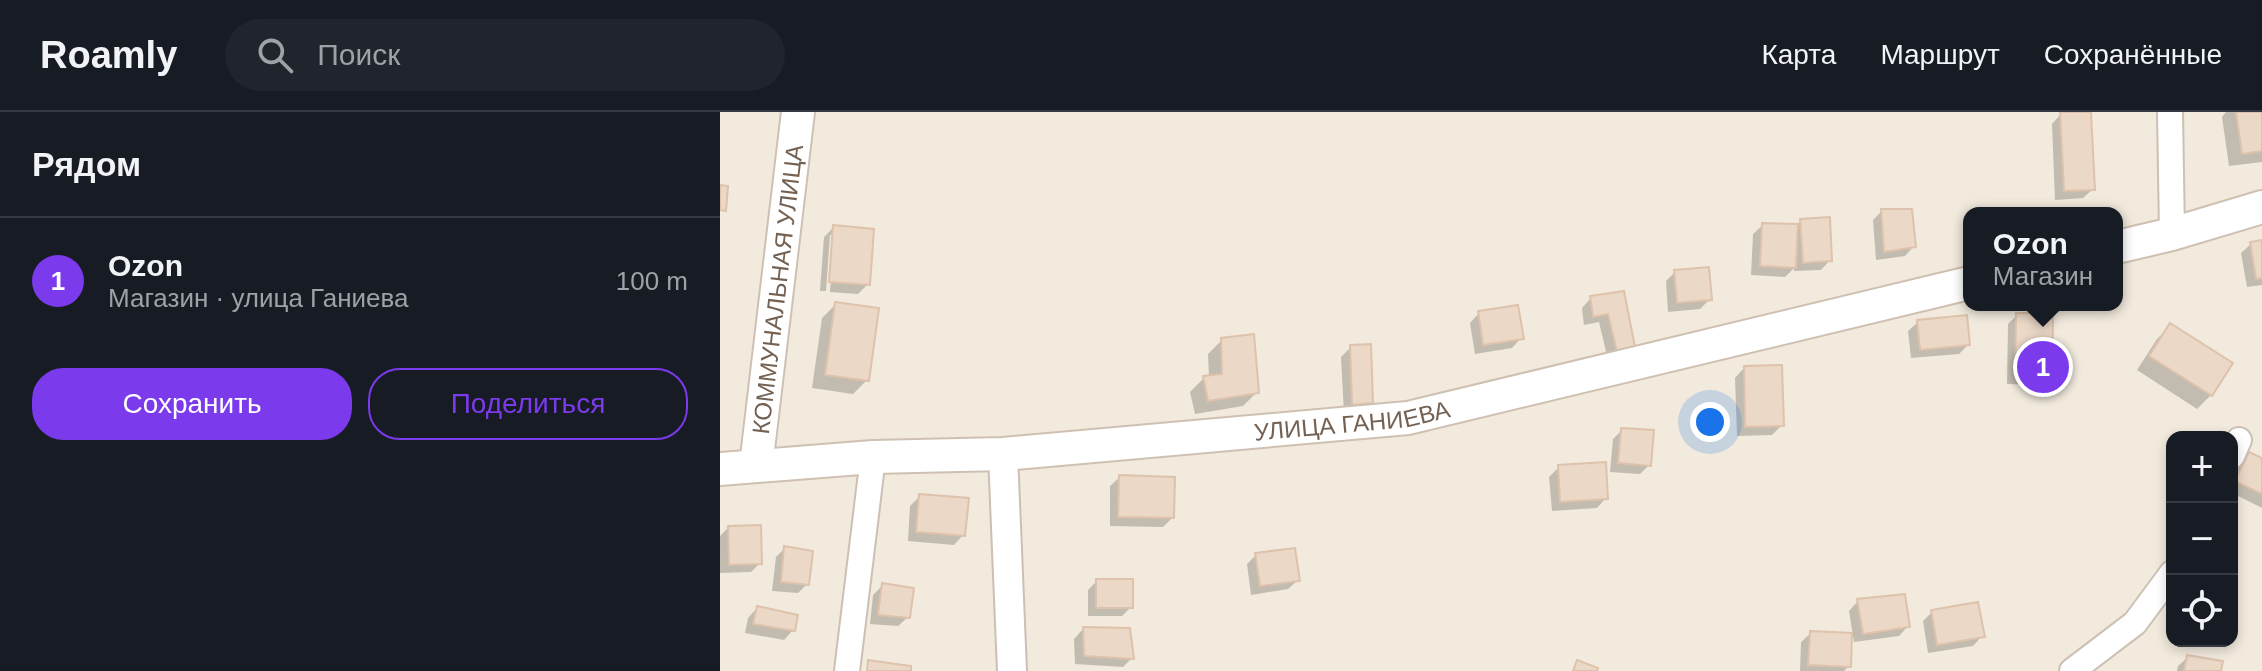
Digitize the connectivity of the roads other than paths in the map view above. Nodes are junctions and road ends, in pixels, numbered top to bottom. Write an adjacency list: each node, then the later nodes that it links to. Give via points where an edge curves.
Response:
1 (798, 112): 9 (main road, КОММУНАЛЬНАЯ УЛИЦА)
2 (2170, 112): 4 (street)
3 (2262, 207): 4 (main road)
4 (2172, 234): 5 (main road)
5 (2123, 246)
6 (1963, 284): 7 (main road, УЛИЦА ГАНИЕВА, via 1408,418)
7 (1003, 454): 8 (main road, УЛИЦА ГАНИЕВА); 13 (street)
8 (873, 457): 9 (main road, УЛИЦА ГАНИЕВА); 12 (street)
9 (756, 466): 10 (main road, УЛИЦА ГАНИЕВА)
10 (720, 469)
11 (2171, 575): 14 (street, via 2135,623)
12 (847, 671)
13 (1012, 671)
14 (2072, 671)

